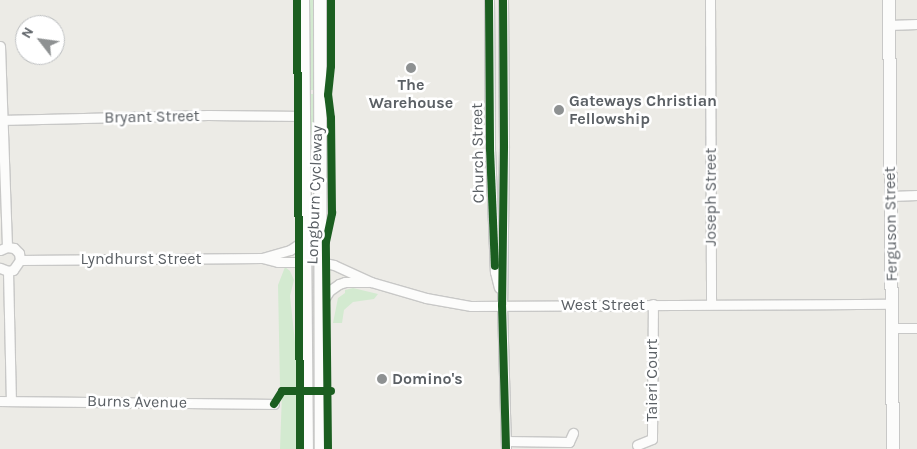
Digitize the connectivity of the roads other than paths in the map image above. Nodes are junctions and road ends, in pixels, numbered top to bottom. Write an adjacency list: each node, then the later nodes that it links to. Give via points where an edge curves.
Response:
1 (303, 0): 10 (main road)
2 (320, 0): 12 (main road)
3 (489, 0): 26 (street, Church Street, via 495,272)
4 (503, 0): 26 (street, Church Street)
5 (710, 0): 24 (street, Joseph Street)
6 (889, 0): 8 (main road, Ferguson Street)
7 (917, 24): 8 (street)
8 (889, 25): 14 (main road, Ferguson Street)
9 (0, 46): 11 (street)
10 (304, 116): 11 (street, Bryant Street); 15 (main road)
11 (2, 120): 16 (street)
12 (319, 171): 19 (main road, via 314,194 314,250); 20 (main road)
13 (917, 195): 14 (street)
14 (891, 196): 25 (main road, Ferguson Street)
15 (305, 240): 17 (street, Lyndhurst Street, via 290,250); 19 (main road)
16 (4, 248): 18 (street, via 14,248)
17 (262, 258): 18 (street, Lyndhurst Street); 19 (street, Lyndhurst Street, via 278,262)
18 (20, 260): 21 (street, via 16,268)
19 (305, 262): 30 (main road)
20 (320, 262): 22 (street, West Street, via 334,264); 27 (main road); 30 (main road, via 312,277 311,328)
21 (4, 269): 32 (street)
22 (371, 282): 26 (street, West Street, via 462,305); 27 (street, via 339,284)
23 (653, 304): 24 (street, West Street); 26 (street, West Street); 38 (street, Taieri Court, via 652,439)
24 (711, 304): 25 (street, West Street)
25 (892, 304): 28 (main road, Ferguson Street)
26 (502, 305): 37 (street, Church Street)
27 (320, 306): 34 (main road)
28 (892, 328): 29 (street); 41 (main road, Ferguson Street)
29 (917, 328)
30 (306, 348): 35 (main road)
31 (0, 401): 32 (street, Burns Avenue)
32 (11, 401): 33 (street, Burns Avenue)
33 (274, 404)
34 (321, 417): 35 (main road); 40 (main road)
35 (307, 418): 39 (main road)
36 (573, 433): 37 (street, via 569,442)
37 (506, 445)
38 (637, 445)
39 (307, 449)
40 (322, 449)
41 (893, 449)

